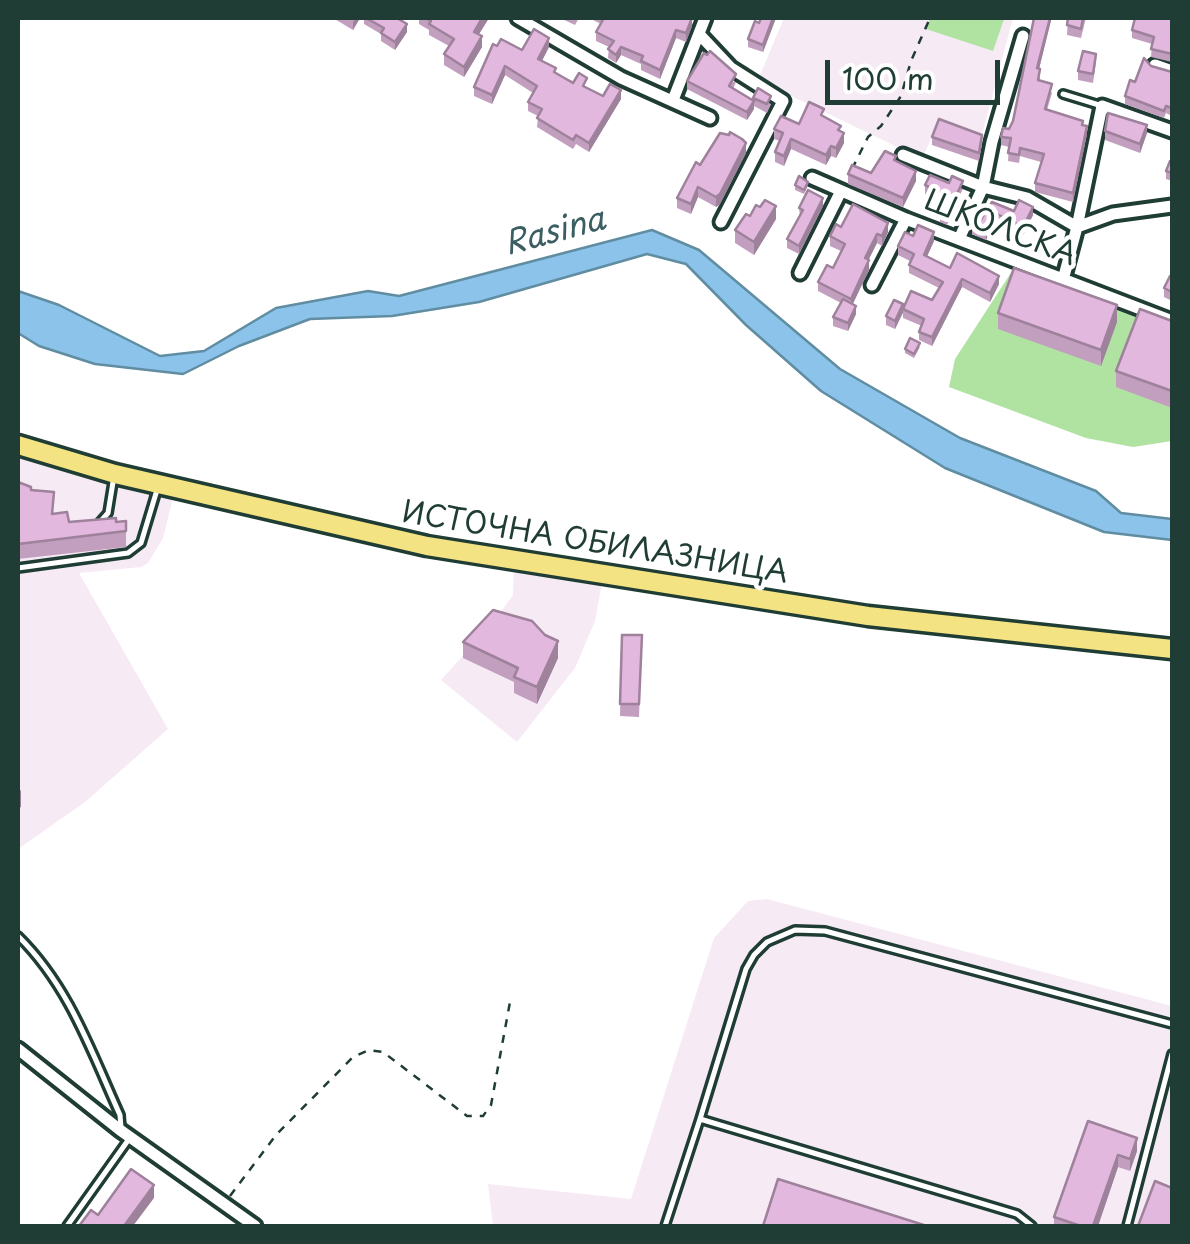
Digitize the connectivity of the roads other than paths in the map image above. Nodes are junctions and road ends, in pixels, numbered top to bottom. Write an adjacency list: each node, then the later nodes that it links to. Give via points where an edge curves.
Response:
1 (518, 18): 8 (street)
2 (705, 18): 3 (street)
3 (700, 35): 8 (street); 18 (street, via 731,68 783,100)
4 (1023, 36): 14 (street)
5 (1155, 65): 6 (street)
6 (1172, 71)
7 (1063, 94): 9 (lane)
8 (673, 100): 10 (street)
9 (1102, 106): 11 (street); 19 (street)
10 (710, 118)
11 (1172, 130)
12 (903, 155): 14 (street)
13 (812, 178): 15 (street, ШКОЛСКА)
14 (983, 187): 19 (street, via 1026,198); 20 (street)
15 (841, 191): 17 (street, ШКОЛСКА); 21 (street)
16 (1172, 206): 19 (street)
17 (906, 219): 20 (street, ШКОЛСКА); 23 (street)
18 (721, 222)
19 (1077, 227): 22 (street)
20 (959, 239): 22 (street, ШКОЛСКА)
21 (800, 273)
22 (1063, 280): 24 (street, ШКОЛСКА)
23 (872, 285)
24 (1172, 321)
25 (18, 445): 26 (main road, ИСТОЧНА ОБИЛАЗНИЦА)
26 (115, 474): 27 (main road, ИСТОЧНА ОБИЛАЗНИЦА); 28 (lane, via 108,513)
27 (159, 482): 29 (lane, via 141,543 128,553); 30 (main road, ИСТОЧНА ОБИЛАЗНИЦА, via 427,546 598,575 868,616)
28 (95, 525)
29 (18, 568)
30 (1172, 649)
31 (18, 936): 36 (lane, via 79,1020)
32 (1172, 1024): 35 (lane, via 825,932 795,930 767,942 746,969)
33 (18, 1049): 36 (street)
34 (1172, 1054): 41 (lane)
35 (700, 1119): 39 (lane); 40 (lane, via 1016,1214)
36 (125, 1134): 37 (lane); 38 (street)
37 (67, 1226)
38 (255, 1226)
39 (664, 1226)
40 (1032, 1226)
41 (1127, 1226)

